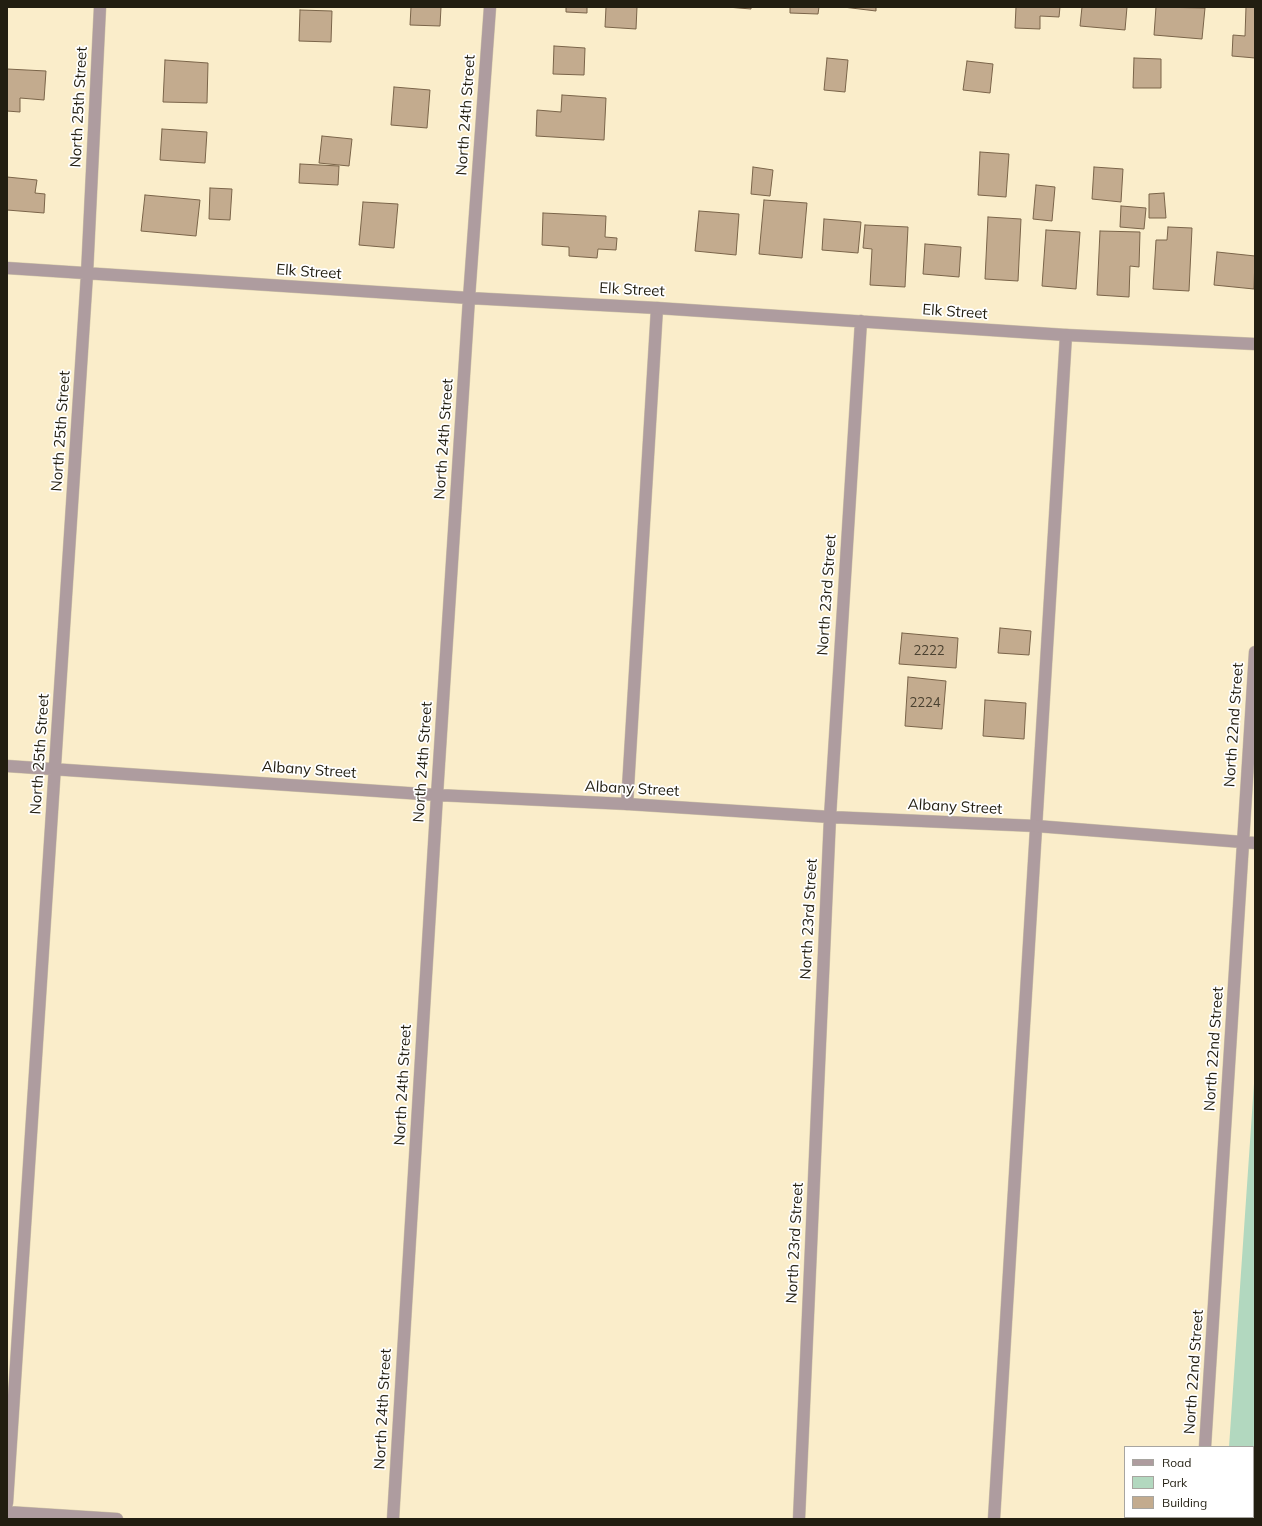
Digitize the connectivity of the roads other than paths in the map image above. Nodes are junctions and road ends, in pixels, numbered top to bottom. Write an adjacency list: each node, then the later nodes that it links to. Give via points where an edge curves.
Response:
1 (100, 7): 4 (street, North 25th Street)
2 (490, 7): 5 (street, North 24th Street)
3 (7, 268): 4 (street, Elk Street)
4 (88, 274): 5 (street, Elk Street); 12 (street, North 25th Street)
5 (469, 298): 6 (street, Elk Street); 13 (street, North 24th Street)
6 (657, 308): 7 (street, Elk Street); 14 (street)
7 (861, 321): 8 (street, Elk Street); 15 (street, North 23rd Street)
8 (1066, 335): 9 (street, Elk Street); 16 (street)
9 (1255, 344)
10 (1255, 652): 17 (street, North 22nd Street)
11 (7, 766): 12 (street, Albany Street)
12 (55, 769): 13 (street, Albany Street); 19 (street, North 25th Street)
13 (437, 795): 14 (street, Albany Street); 22 (street, North 24th Street)
14 (627, 804): 15 (street, Albany Street)
15 (830, 817): 16 (street, Albany Street); 23 (street, North 23rd Street)
16 (1036, 826): 17 (street, Albany Street); 24 (street)
17 (1249, 843): 18 (street, North 22nd Street)
18 (1205, 1446)
19 (7, 1503)
20 (7, 1512): 21 (street)
21 (118, 1519)
22 (393, 1519)
23 (799, 1519)
24 (994, 1519)

